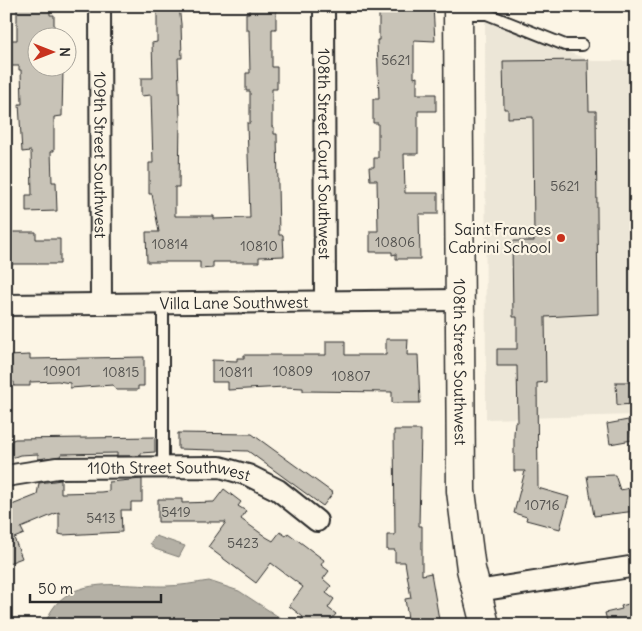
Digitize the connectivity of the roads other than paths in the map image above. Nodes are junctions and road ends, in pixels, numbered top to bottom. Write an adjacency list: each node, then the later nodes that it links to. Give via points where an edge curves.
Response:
1 (100, 6): 8 (street, 109th Street Southwest)
2 (324, 6): 5 (street, 108th Street Court Southwest)
3 (458, 10): 4 (lane, via 487,14 565,45); 6 (street, 108th Street Southwest)
4 (582, 45)
5 (325, 300): 6 (street, Villa Lane Southwest); 7 (street, Villa Lane Southwest)
6 (460, 300): 14 (street, 108th Street Southwest, via 461,491 464,529)
7 (163, 303): 8 (street, Villa Lane Southwest); 10 (lane)
8 (101, 304): 9 (street, Villa Lane Southwest)
9 (6, 305)
10 (163, 466): 11 (street, 110th Street Southwest, via 57,468); 12 (street, 110th Street Southwest, via 220,468 248,475 278,490)
11 (6, 476)
12 (317, 521)
13 (636, 566): 14 (street)
14 (478, 592): 15 (street, 108th Street Southwest)
15 (485, 625)

